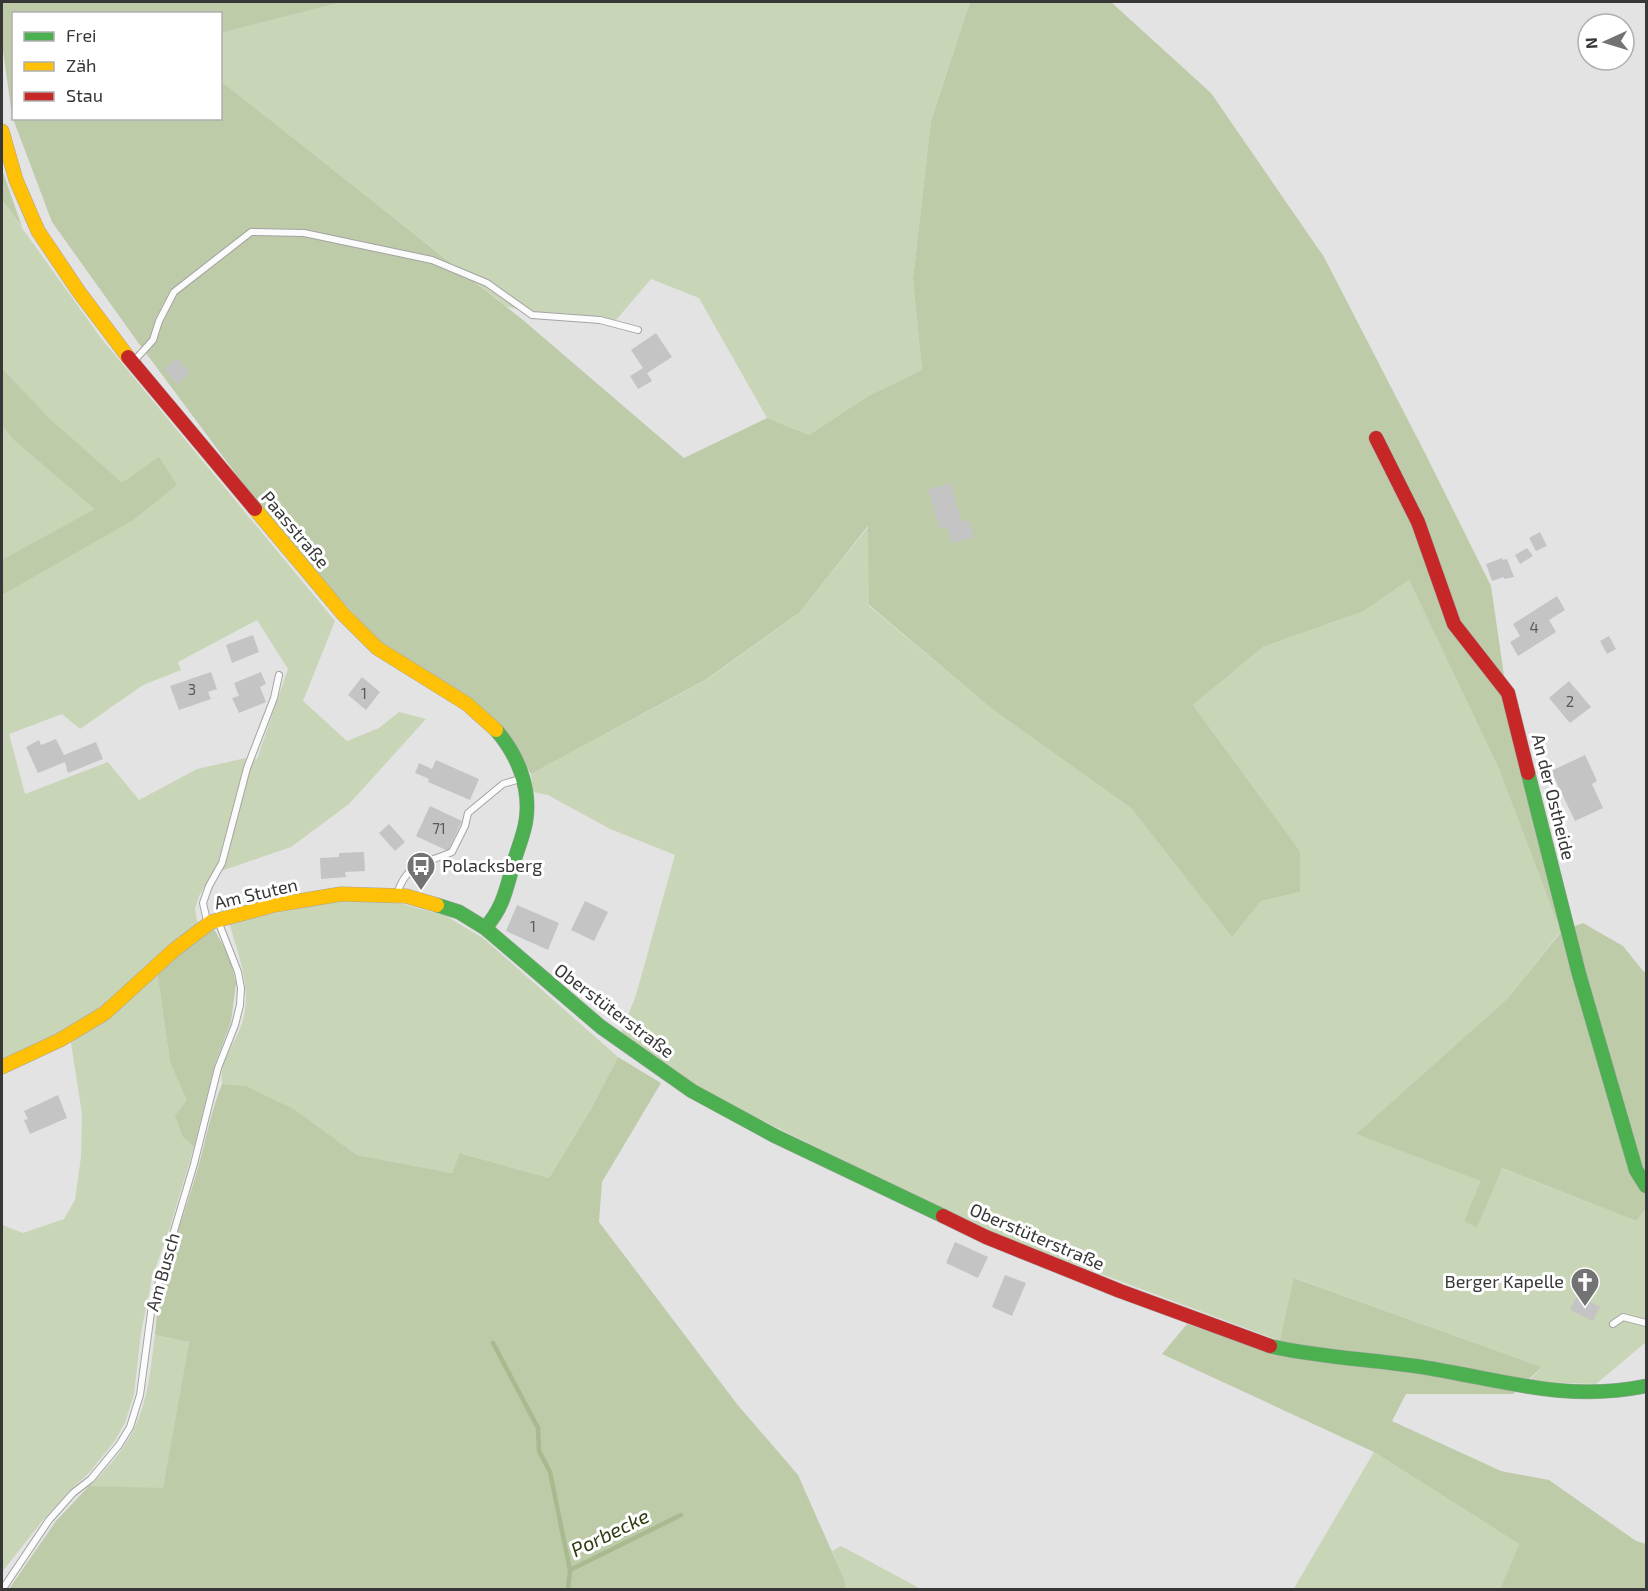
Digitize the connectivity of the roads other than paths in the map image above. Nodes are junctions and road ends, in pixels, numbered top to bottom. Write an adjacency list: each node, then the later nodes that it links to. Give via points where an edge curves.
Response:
1 (2, 130): 3 (street, Paasstraße, via 16,180 38,231)
2 (638, 330): 3 (lane, via 600,320 532,315 487,284 432,260 304,233 251,232 174,292 153,340)
3 (133, 363): 6 (street, Paasstraße, via 343,614 377,648 466,704 490,724 506,742)
4 (1376, 438): 11 (street, An der Ostheide, via 1418,522 1454,624 1508,693 1585,996 1636,1170)
5 (279, 675): 8 (lane, Am Busch, via 247,768 222,863 203,903)
6 (524, 778): 7 (lane, via 503,784 480,801 468,813 452,852 406,874); 9 (street, Paasstraße, via 526,820 505,894)
7 (397, 894): 8 (street, Am Stuten, via 341,894); 9 (street, Am Stuten, via 459,912)
8 (212, 922): 10 (street, Am Stuten, via 174,950 105,1013 75,1033); 15 (lane, Am Busch, via 238,972 240,1005 218,1068 152,1305 140,1395 130,1427 91,1479 49,1520)
9 (486, 928): 14 (street, Oberstüterstraße, via 601,1027 692,1091 775,1136 986,1237 1120,1291 1283,1349 1435,1370 1534,1390 1624,1392)
10 (2, 1067)
11 (1647, 1186)
12 (1647, 1323): 13 (lane, via 1623,1317)
13 (1613, 1324)
14 (1647, 1386)
15 (2, 1590)

